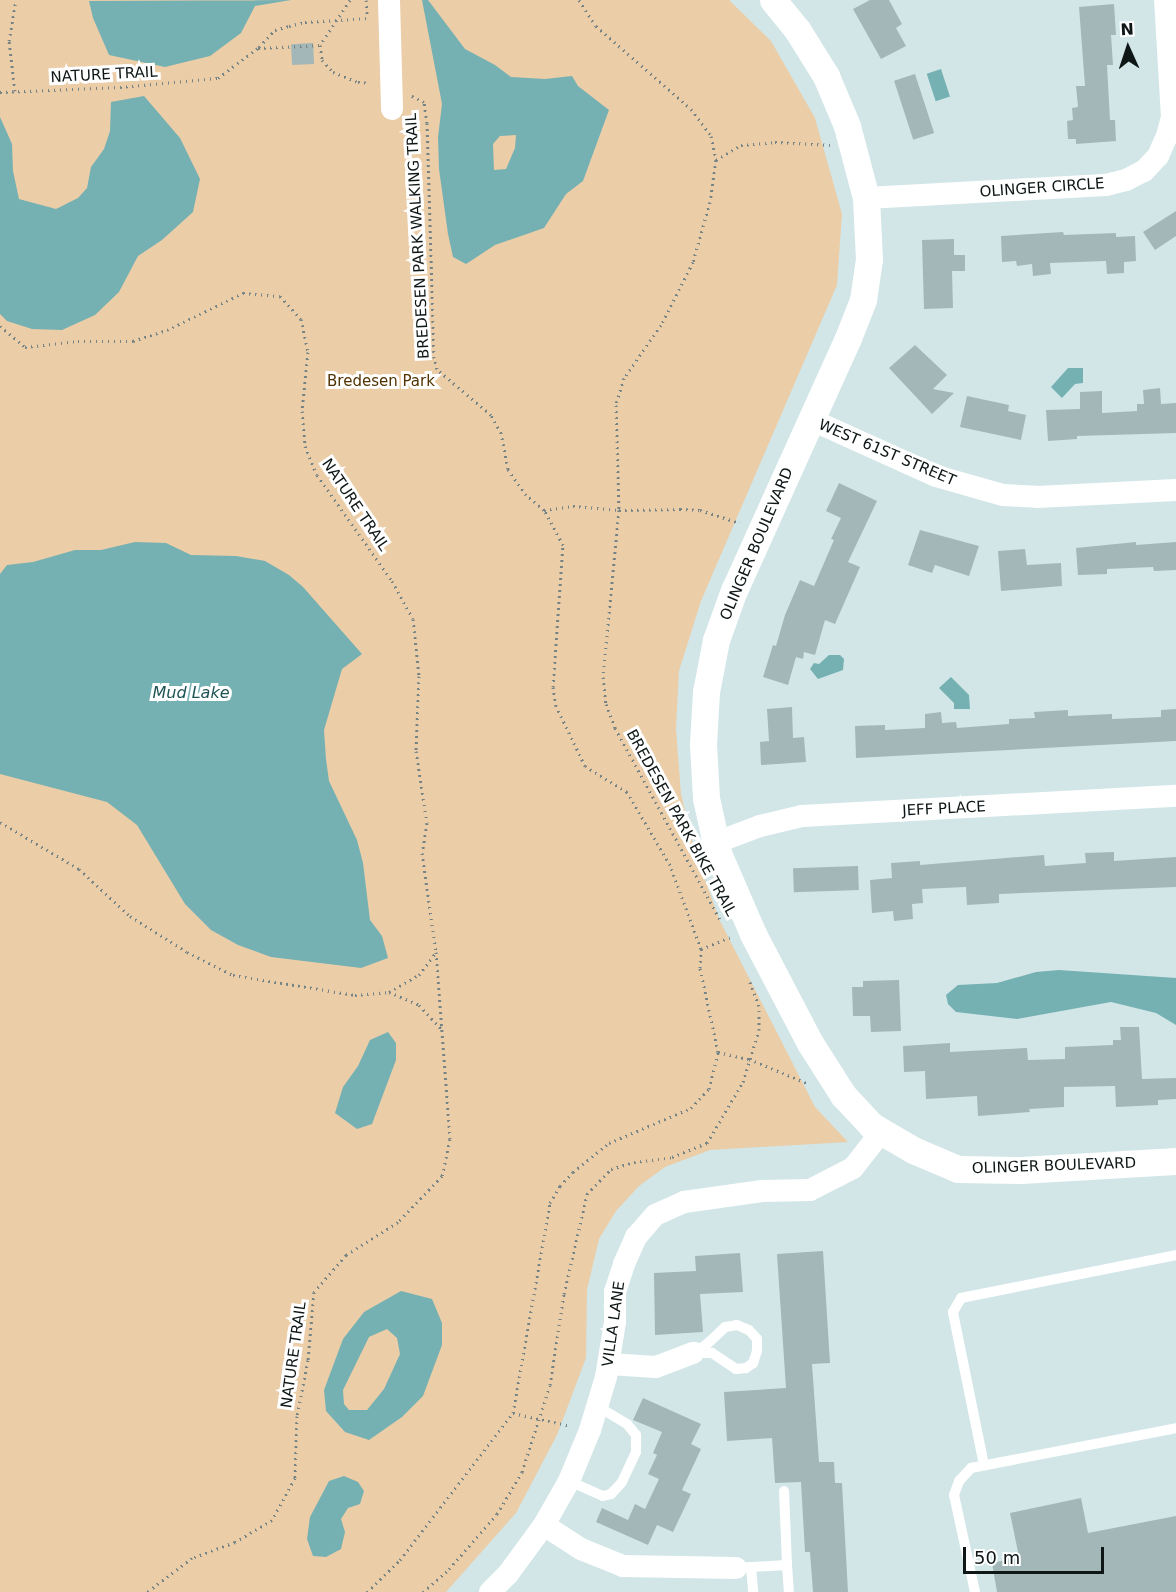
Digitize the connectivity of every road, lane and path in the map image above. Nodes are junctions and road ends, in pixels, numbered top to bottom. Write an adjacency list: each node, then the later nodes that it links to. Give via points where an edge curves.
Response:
1 (16, 0): 11 (path, via 9,41)
2 (350, 0): 7 (path)
3 (579, 0): 15 (path, BREDESEN PARK BIKE TRAIL, via 596,26 691,109 711,136)
4 (773, 0): 14 (street, OLINGER BOULEVARD, via 826,76)
5 (1165, 0): 16 (street, OLINGER CIRCLE, via 1172,117 1158,156 1144,171 1106,185)
6 (389, 9): 7 (path, NATURE TRAIL); 13 (street)
7 (336, 20): 8 (path); 9 (path, NATURE TRAIL, via 305,22 275,30)
8 (320, 45): 9 (path); 10 (path, via 322,60 333,72)
9 (258, 48): 11 (path, NATURE TRAIL, via 218,78)
10 (370, 83)
11 (15, 91): 12 (path, NATURE TRAIL)
12 (0, 92)
13 (398, 102): 20 (path, BREDESEN PARK WALKING TRAIL, via 416,96 424,102 437,369 491,414 501,433 508,469 526,495)
14 (854, 150): 15 (path, via 809,142 775,142 741,146); 16 (street, OLINGER BOULEVARD)
15 (716, 160): 21 (path, BREDESEN PARK BIKE TRAIL, via 710,202 693,262 661,325 624,378 616,405)
16 (866, 198): 18 (street, OLINGER BOULEVARD, via 869,259 863,300)
17 (0, 326): 30 (path, NATURE TRAIL, via 25,347 133,340 167,330 243,293 280,296 301,319 308,352 302,411 305,446 317,475 392,581 413,619 419,676 416,751 427,823 422,853)
18 (812, 420): 19 (street, WEST 61ST STREET, via 936,476 1003,495); 25 (street, OLINGER BOULEVARD, via 734,590 716,640 705,692 703,744 706,798)
19 (1176, 490)
20 (544, 510): 21 (path, via 573,506); 29 (path, BREDESEN PARK WALKING TRAIL, via 563,545 556,706 585,766 627,792 641,813 670,865)
21 (619, 510): 22 (path, via 700,510); 27 (path, BREDESEN PARK BIKE TRAIL, via 603,677 606,704)
22 (744, 525)
23 (1176, 796): 25 (street, JEFF PLACE, via 802,816)
24 (0, 822): 32 (path, via 79,869 130,916 233,975 355,995)
25 (715, 843): 37 (street, OLINGER BOULEVARD, via 753,934 810,1043 843,1095 872,1126)
26 (737, 935): 27 (path)
27 (730, 937): 28 (path, BREDESEN PARK BIKE TRAIL); 29 (path)
28 (735, 946)
29 (700, 949): 34 (path, BREDESEN PARK WALKING TRAIL, via 700,968)
30 (436, 952): 32 (path, via 419,975); 33 (path, NATURE TRAIL)
31 (747, 975): 35 (path, via 760,1016)
32 (389, 992): 33 (path, via 419,1005)
33 (442, 1030): 53 (path, NATURE TRAIL, via 450,1139 442,1176 398,1222 346,1255 314,1292 308,1360 297,1416 295,1478 272,1520 235,1542 192,1558)
34 (718, 1052): 35 (path); 43 (path, BREDESEN PARK WALKING TRAIL, via 710,1089 691,1108 609,1143 573,1172 550,1203)
35 (749, 1059): 36 (path); 44 (path, via 743,1082 706,1143 672,1157 611,1169 587,1194 564,1294 550,1385)
36 (812, 1084)
37 (882, 1131): 38 (street, OLINGER BOULEVARD, via 913,1150 958,1168 1021,1170); 41 (street, VILLA LANE, via 853,1168 810,1190 762,1191 684,1202 655,1215 636,1237 618,1282)
38 (1176, 1161)
39 (1176, 1255): 47 (lane, via 961,1298 953,1312)
40 (693, 1353): 40 (lane, via 725,1326 737,1325 757,1339 753,1363 746,1368 736,1369 712,1353); 41 (street, via 656,1367)
41 (609, 1364): 42 (street, VILLA LANE)
42 (597, 1406): 46 (street, VILLA LANE); 48 (lane, via 627,1424 636,1436 636,1452 622,1482 611,1494 603,1497)
43 (513, 1413): 44 (path); 54 (path, BREDESEN PARK WALKING TRAIL, via 400,1560)
44 (538, 1418): 46 (path); 55 (path, via 522,1472 497,1514 450,1569)
45 (1176, 1428): 47 (lane)
46 (590, 1430): 48 (street, VILLA LANE)
47 (984, 1465): 59 (lane, via 971,1468 959,1481 954,1495)
48 (569, 1481): 50 (street, VILLA LANE)
49 (784, 1491): 51 (lane)
50 (544, 1525): 52 (street, via 581,1550 623,1566); 56 (street, VILLA LANE)
51 (788, 1565): 52 (lane); 58 (lane)
52 (744, 1567): 57 (lane)
53 (147, 1592)
54 (367, 1592)
55 (423, 1592)
56 (490, 1592)
57 (753, 1592)
58 (789, 1592)
59 (975, 1592)

